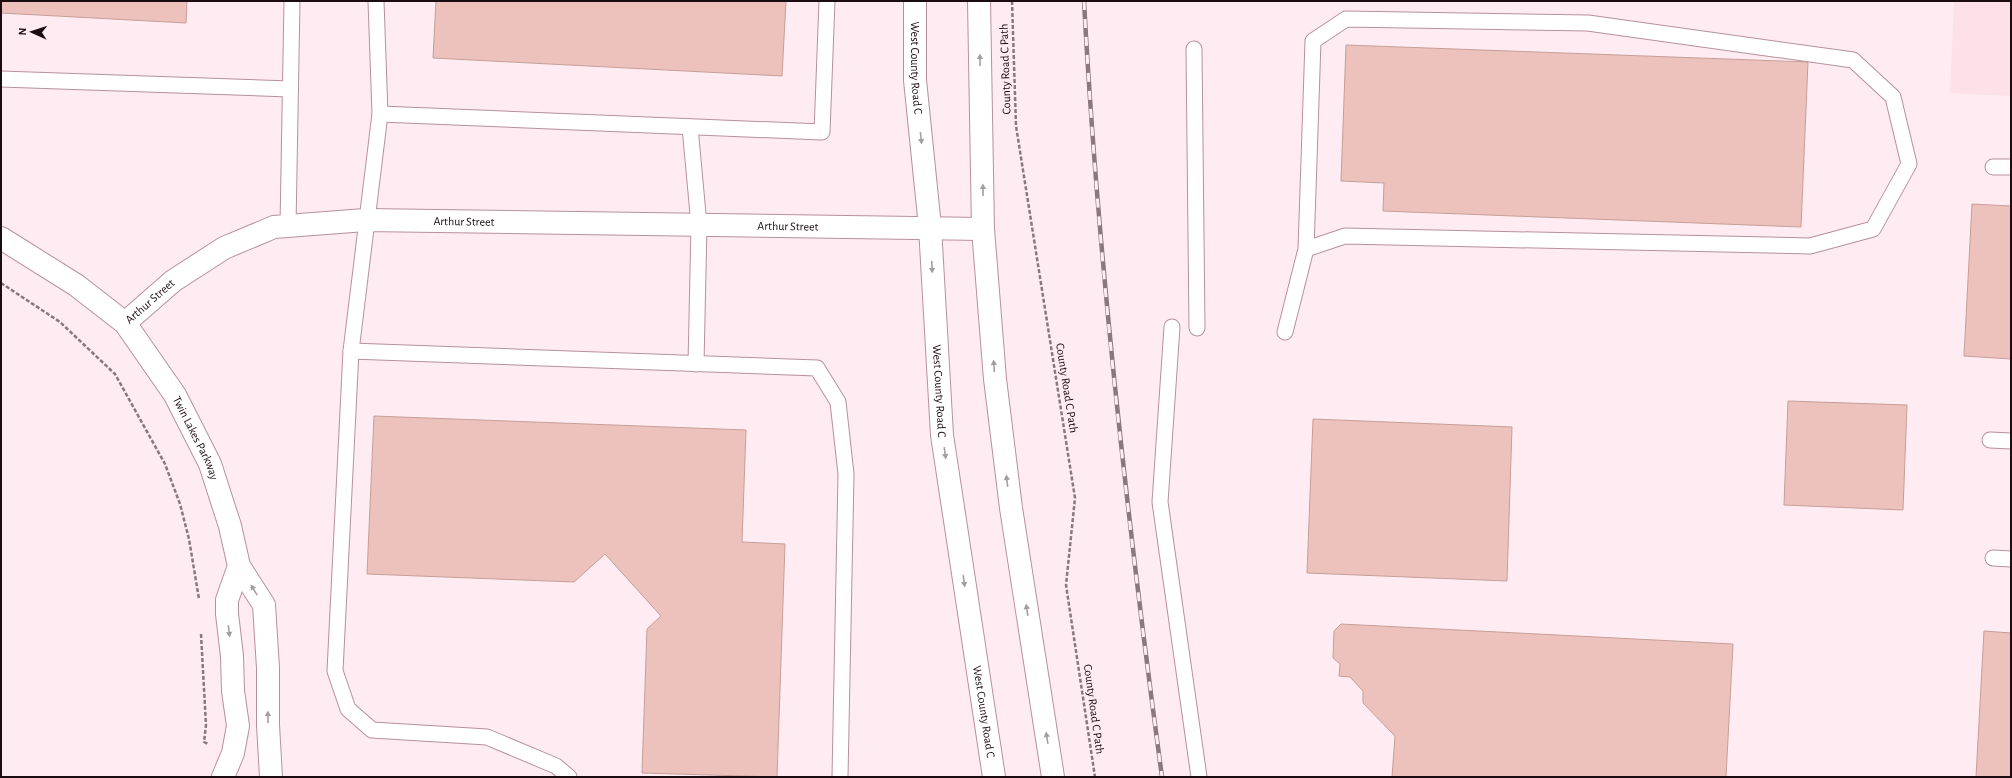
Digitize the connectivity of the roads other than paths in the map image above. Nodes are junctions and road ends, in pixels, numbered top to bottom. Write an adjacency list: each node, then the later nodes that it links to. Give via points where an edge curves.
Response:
1 (292, 1): 8 (lane)
2 (376, 1): 9 (lane)
3 (827, 1): 10 (lane, via 822,132)
4 (915, 1): 16 (street, West County Road C, one-way to 16, via 915,80)
5 (979, 1): 17 (street, one-way to 5)
6 (1194, 49): 22 (lane)
7 (1, 79): 8 (lane)
8 (290, 89): 15 (lane)
9 (380, 114): 10 (lane); 13 (lane)
10 (690, 127): 14 (lane)
11 (1993, 167): 12 (lane)
12 (2011, 168)
13 (365, 220): 14 (street, Arthur Street); 15 (street, Arthur Street); 24 (lane)
14 (699, 225): 16 (street, Arthur Street); 25 (lane)
15 (288, 226): 20 (street, Arthur Street, via 274,227 224,248 173,281)
16 (930, 227): 17 (street, Arthur Street); 35 (street, West County Road C, one-way to 35, via 942,435)
17 (983, 229): 36 (street, one-way to 17, via 1011,508 995,379)
18 (1, 238): 20 (street, Arthur Street, via 76,285)
19 (1306, 249): 19 (lane, via 1313,41 1346,19 1588,23 1853,60 1893,97 1909,164 1873,229 1810,246 1345,236); 23 (lane)
20 (125, 323): 30 (street, Twin Lakes Parkway, via 175,395 210,464 230,526)
21 (1172, 328): 37 (lane, via 1160,502)
22 (1197, 328)
23 (1285, 332)
24 (351, 351): 25 (lane); 33 (lane, via 335,671 348,709 372,730 487,737 556,766)
25 (696, 364): 34 (lane, via 817,368 838,402 846,474)
26 (1990, 440): 27 (lane)
27 (2011, 441)
28 (1993, 558): 29 (lane)
29 (2011, 559)
30 (239, 566): 31 (street, one-way to 31, via 227,600 238,726 233,752); 32 (street, Twin Lakes Parkway, one-way to 30, via 264,606)
31 (223, 777)
32 (271, 777)
33 (569, 777)
34 (840, 777)
35 (994, 777)
36 (1053, 777)
37 (1200, 777)

